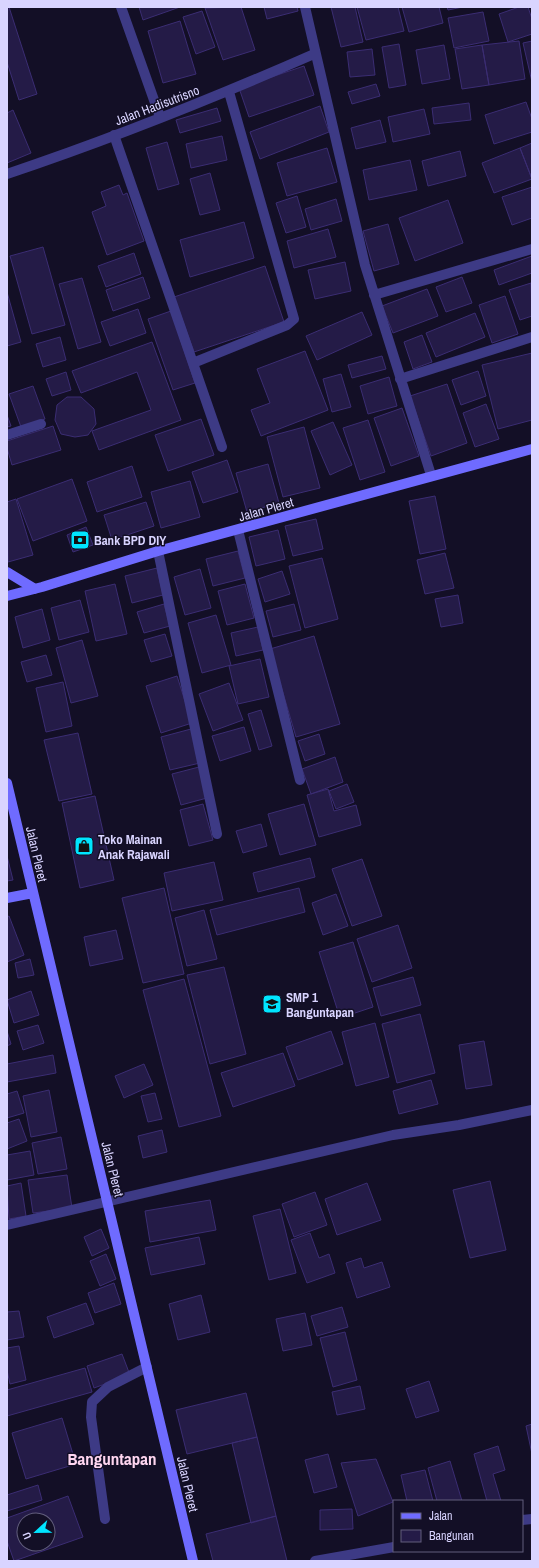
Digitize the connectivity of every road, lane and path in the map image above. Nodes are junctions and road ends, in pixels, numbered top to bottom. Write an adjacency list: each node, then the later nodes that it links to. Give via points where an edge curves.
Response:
1 (122, 7): 5 (street)
2 (305, 7): 3 (street)
3 (314, 54): 4 (street, Jalan Hadisutrisno); 9 (street)
4 (229, 92): 5 (street, Jalan Hadisutrisno); 11 (street, via 294,319 287,325)
5 (160, 118): 6 (street, Jalan Hadisutrisno)
6 (114, 135): 7 (street, Jalan Hadisutrisno); 11 (street)
7 (7, 174)
8 (532, 249): 9 (street)
9 (374, 295): 12 (street)
10 (532, 337): 12 (street)
11 (193, 363): 15 (street)
12 (400, 380): 17 (street)
13 (41, 424): 14 (street)
14 (7, 435)
15 (222, 447)
16 (532, 449): 17 (main road, Jalan Pleret)
17 (431, 475): 18 (main road, Jalan Pleret)
18 (238, 530): 19 (main road, Jalan Pleret); 23 (street)
19 (158, 551): 21 (main road, Jalan Pleret); 25 (street)
20 (7, 572): 21 (main road)
21 (35, 588): 22 (main road, Jalan Pleret)
22 (7, 596)
23 (300, 780)
24 (7, 783): 26 (main road, Jalan Pleret)
25 (218, 834)
26 (33, 893): 27 (main road); 29 (main road, Jalan Pleret)
27 (7, 898)
28 (532, 1110): 29 (street, via 393,1135)
29 (108, 1202): 30 (street); 31 (main road, Jalan Pleret)
30 (7, 1225)
31 (147, 1367): 32 (street, via 108,1387 92,1402 91,1417); 34 (main road, Jalan Pleret)
32 (105, 1519)
33 (393, 1547): 35 (street)
34 (193, 1561)
35 (315, 1561)

